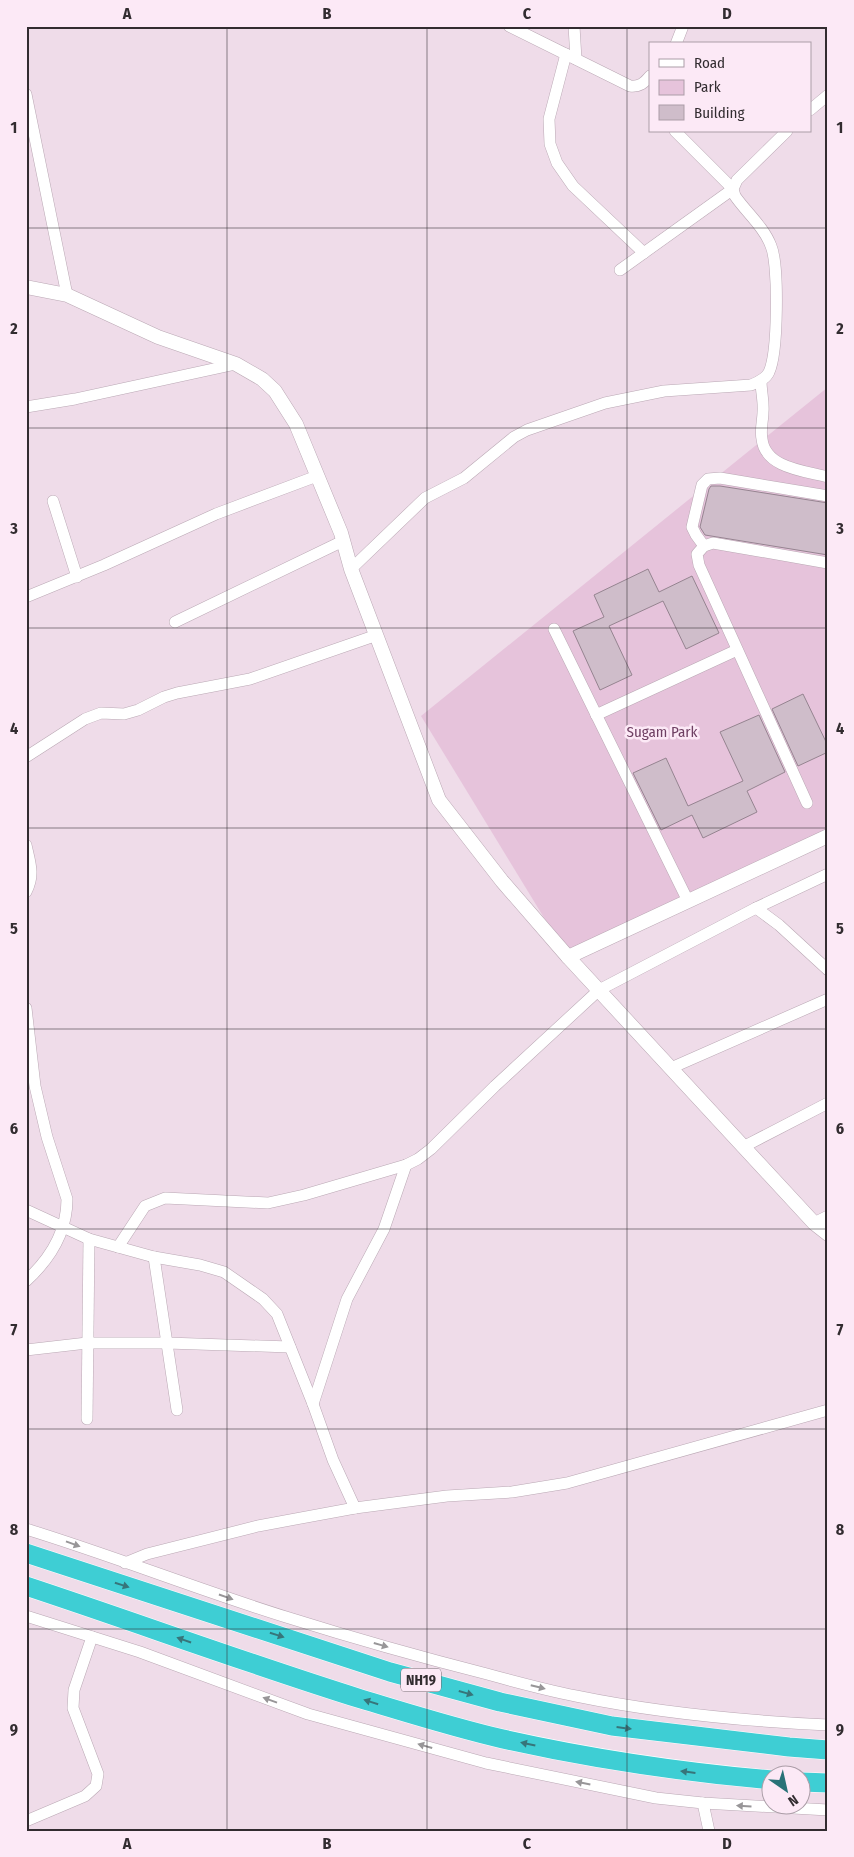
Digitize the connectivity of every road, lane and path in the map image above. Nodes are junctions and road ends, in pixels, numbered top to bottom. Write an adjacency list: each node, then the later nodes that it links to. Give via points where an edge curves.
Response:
1 (510, 26): 5 (street)
2 (574, 26): 5 (street)
3 (683, 26): 4 (street)
4 (677, 42)
5 (571, 56): 6 (street, via 630,86 643,84); 13 (street, via 549,119 550,144 556,163 572,186)
6 (649, 77)
7 (26, 94): 16 (street)
8 (828, 95): 9 (street)
9 (812, 108)
10 (676, 132): 12 (street)
11 (786, 132): 12 (street, via 737,180)
12 (733, 189): 13 (street); 18 (street, via 767,238 776,262 773,362)
13 (644, 253): 14 (street)
14 (620, 270)
15 (26, 287): 16 (street)
16 (67, 296): 17 (street, via 158,337)
17 (236, 364): 19 (street, via 75,399); 20 (street, via 275,391 296,424)
18 (761, 381): 21 (street, via 762,439 767,453 776,462); 27 (street, via 751,385 664,391 605,403 527,430 464,478 425,498)
19 (26, 406)
20 (317, 476): 24 (street); 28 (street, via 216,514)
21 (828, 477)
22 (828, 496): 25 (street, via 720,478 708,479 702,485 692,526)
23 (53, 501): 28 (street)
24 (343, 541): 27 (street); 30 (street)
25 (704, 546): 26 (street, via 713,544); 33 (street, via 698,554 699,565)
26 (828, 564)
27 (352, 569): 32 (street)
28 (77, 577): 29 (street)
29 (26, 597)
30 (175, 622)
31 (554, 629): 34 (street)
32 (377, 635): 35 (street, via 250,679 171,695 124,714 101,714 85,719); 43 (street, via 439,800 502,881)
33 (736, 650): 34 (street); 36 (street)
34 (596, 715): 41 (street)
35 (26, 758)
36 (807, 803)
37 (828, 836): 41 (street)
38 (26, 846): 40 (street, via 31,867 31,881)
39 (828, 874): 42 (street)
40 (26, 892)
41 (688, 901): 43 (street)
42 (756, 908): 44 (street); 45 (street)
43 (568, 957): 45 (street)
44 (828, 970)
45 (600, 990): 48 (street); 51 (street, via 431,1149)
46 (828, 999): 48 (street)
47 (26, 1008): 55 (street, via 34,1086 67,1199)
48 (671, 1068): 50 (street)
49 (828, 1103): 50 (street)
50 (743, 1147): 54 (street)
51 (406, 1165): 58 (street, via 304,1195 268,1202 155,1200 145,1206); 65 (street, via 384,1229 347,1299)
52 (26, 1210): 55 (street)
53 (828, 1216): 54 (street)
54 (814, 1223): 56 (street)
55 (63, 1228): 57 (street); 60 (street, via 45,1262)
56 (828, 1234)
57 (89, 1239): 58 (street); 61 (street)
58 (118, 1247): 59 (street)
59 (154, 1257): 62 (street); 63 (street, via 224,1272 248,1286 277,1314)
60 (26, 1281)
61 (87, 1343): 62 (street); 64 (street); 68 (street)
62 (167, 1343): 63 (street); 66 (street)
63 (290, 1347): 65 (street)
64 (26, 1350)
65 (313, 1404): 69 (street)
66 (177, 1410)
67 (828, 1410): 69 (street, via 567,1483)
68 (87, 1420)
69 (355, 1508): 72 (street, via 249,1528 147,1554)
70 (26, 1529): 72 (street, one-way to 72)
71 (26, 1553): 77 (highway, NH19, one-way to 77, via 390,1672 500,1702 612,1726)
72 (125, 1563): 76 (street, one-way to 76, via 285,1617 452,1665 576,1696 701,1715)
73 (26, 1586): 78 (highway, NH19, one-way to 73, via 588,1757 502,1739 302,1680)
74 (26, 1616): 75 (street)
75 (92, 1637): 81 (street, one-way to 75, via 656,1798 486,1763 308,1714); 83 (street, via 74,1690 74,1708 98,1774 96,1786 85,1796)
76 (828, 1725)
77 (828, 1750)
78 (762, 1779)
79 (812, 1782): 80 (highway)
80 (828, 1783)
81 (703, 1803): 82 (street, one-way to 81); 84 (street)
82 (828, 1810)
83 (26, 1821)
84 (709, 1831)

